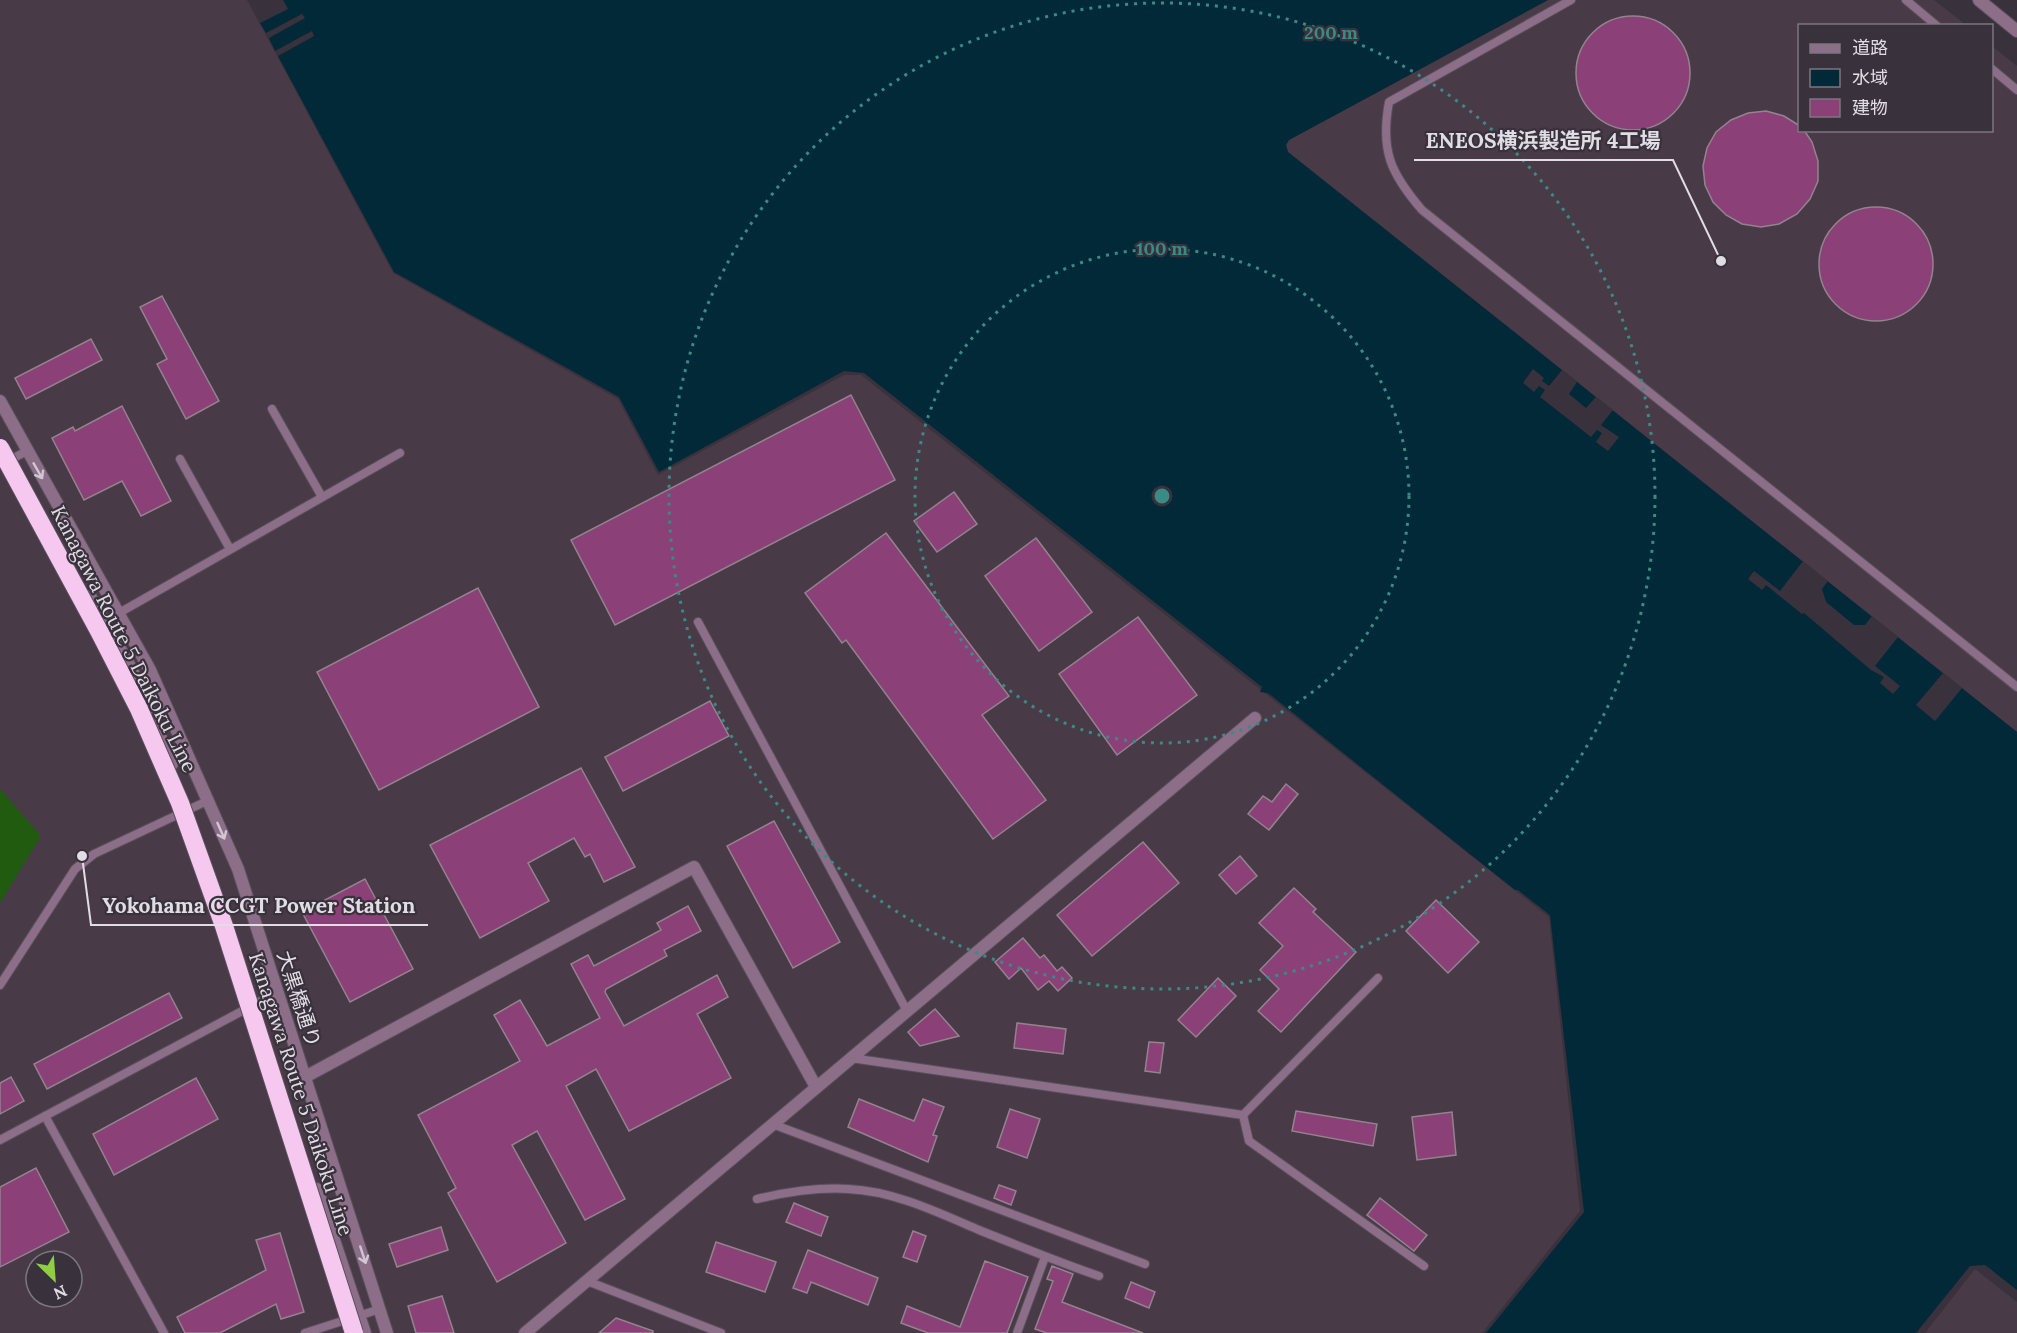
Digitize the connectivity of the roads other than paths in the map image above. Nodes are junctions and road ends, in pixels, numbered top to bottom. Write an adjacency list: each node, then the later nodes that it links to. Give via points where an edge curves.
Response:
1 (1571, 0): 19 (lane, via 1389,102 1388,152 1399,183 1422,210)
2 (1906, 0): 4 (lane)
3 (1979, 0): 5 (street)
4 (1935, 24)
5 (2017, 31)
6 (1993, 70): 7 (lane)
7 (2017, 90)
8 (0, 401): 11 (street, 大黒橋通り)
9 (272, 409): 15 (lane)
10 (0, 436): 13 (street)
11 (27, 451): 13 (lane); 17 (street, 大黒橋通り, one-way to 17)
12 (400, 453): 15 (lane)
13 (3, 459): 22 (street, via 132,670); 42 (highway, Kanagawa Route 5 Daikoku Line, bridge, via 114,660 180,803); 45 (highway, Kanagawa Route 5 Daikoku Line, via 132,712 173,806)
14 (180, 459): 16 (lane)
15 (322, 497): 16 (lane)
16 (230, 549): 17 (lane)
17 (118, 613): 21 (street, 大黒橋通り, via 150,670)
18 (698, 622): 27 (lane)
19 (2017, 687)
20 (1254, 718): 27 (street)
21 (207, 801): 22 (lane); 25 (street, 大黒橋通り, one-way to 25, via 238,869)
22 (191, 808): 24 (lane, via 94,854 75,869); 26 (street)
23 (1377, 978): 31 (lane)
24 (0, 985)
25 (276, 993): 26 (lane); 29 (street, 大黒橋通り)
26 (255, 1004): 32 (lane); 42 (street)
27 (907, 1011): 28 (street)
28 (851, 1058): 30 (street); 31 (lane)
29 (305, 1077): 30 (street, via 694,867); 41 (street, 大黒橋通り, one-way to 41)
30 (816, 1088): 33 (street)
31 (1243, 1115): 38 (lane, via 1249,1141)
32 (45, 1116): 34 (lane); 43 (lane)
33 (775, 1125): 37 (lane); 40 (street)
34 (0, 1140)
35 (756, 1199): 36 (lane, via 805,1189 849,1189 882,1195 911,1202)
36 (1045, 1257): 39 (lane); 50 (lane)
37 (1145, 1264)
38 (1424, 1266)
39 (1099, 1276)
40 (587, 1281): 48 (street); 49 (lane)
41 (380, 1309): 42 (lane); 47 (street, 大黒橋通り)
42 (357, 1324): 44 (lane); 46 (street)
43 (164, 1333)
44 (305, 1333)
45 (346, 1333)
46 (365, 1333)
47 (387, 1333)
48 (525, 1333)
49 (722, 1333)
50 (1017, 1333)

